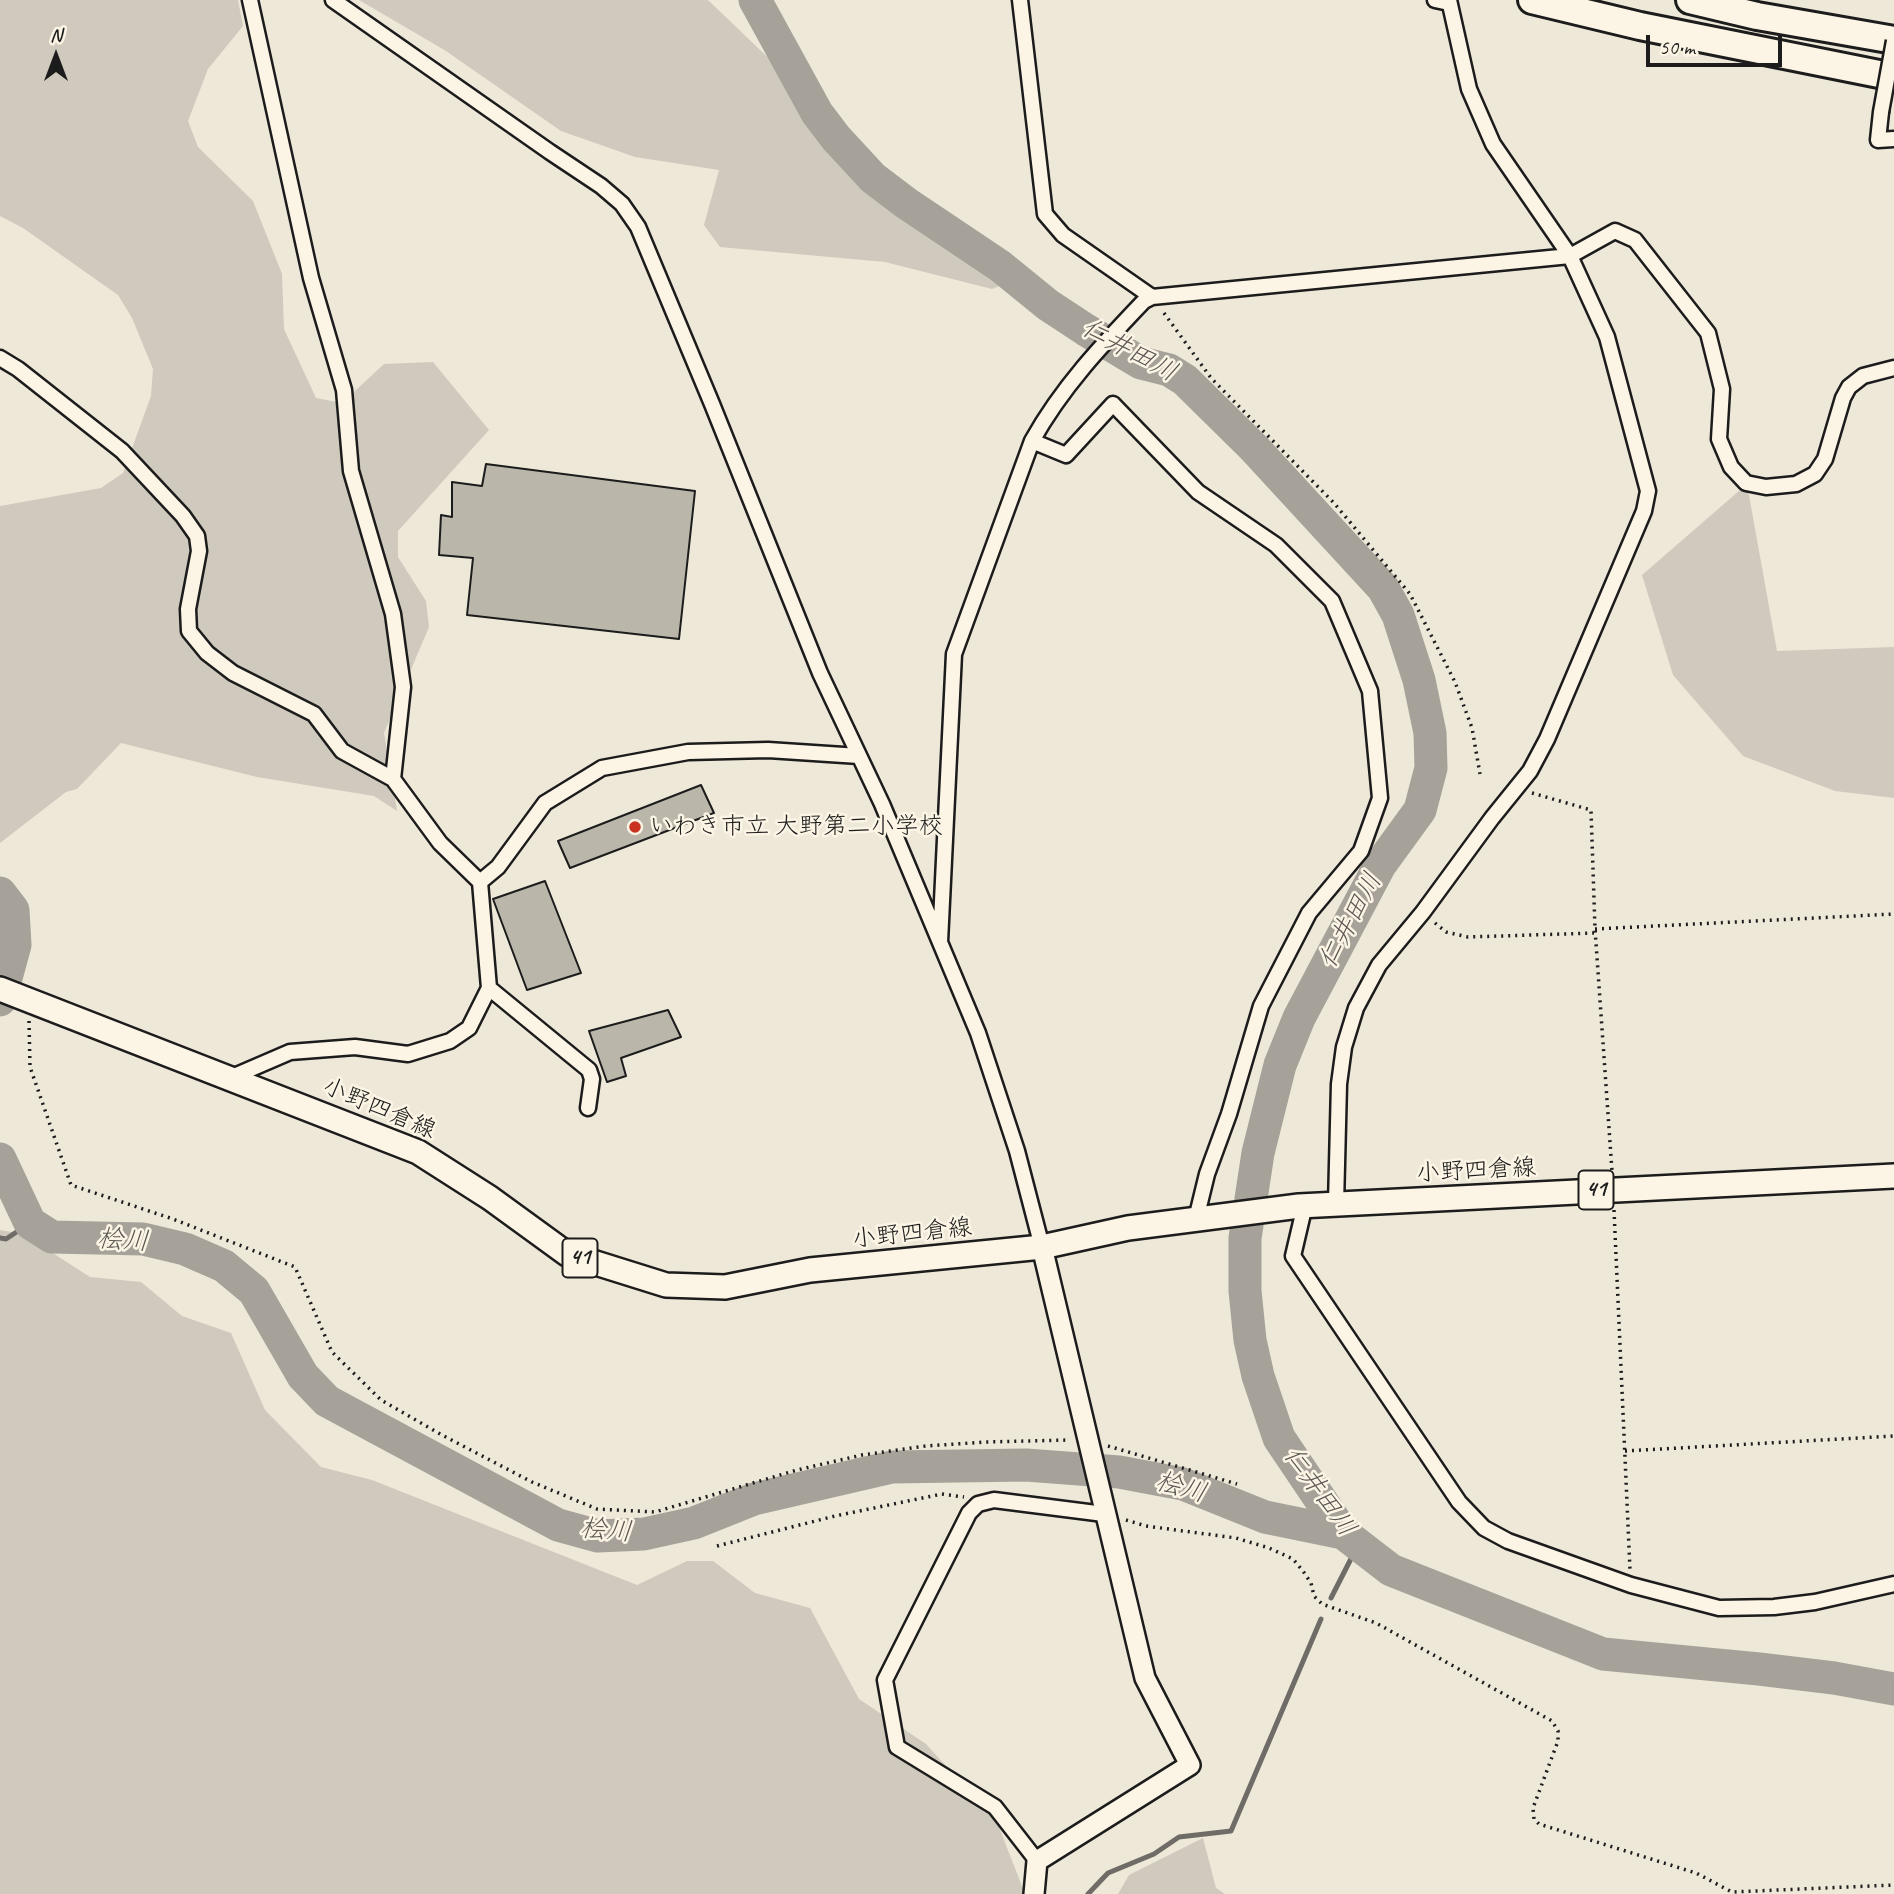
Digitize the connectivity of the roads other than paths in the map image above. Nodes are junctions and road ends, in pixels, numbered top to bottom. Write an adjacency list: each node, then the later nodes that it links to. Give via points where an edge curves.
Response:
1 (250, 0): 16 (street, via 311,278 344,390 351,471 393,614 403,687)
2 (333, 0): 15 (street, via 601,186 638,227 820,673)
3 (1020, 0): 11 (street, via 1045,214 1063,235)
4 (1532, 0): 8 (highway)
5 (1690, 0): 7 (highway)
6 (1445, 1): 10 (street, via 1469,89 1493,144)
7 (1894, 40): 9 (street, bridge, via 1878,140)
8 (1894, 77)
9 (1894, 139)
10 (1570, 256): 11 (street); 13 (street, via 1615,231 1635,240 1708,332 1723,389 1719,439 1731,467 1746,483 1766,487 1796,484 1815,474 1825,459 1849,387 1863,376); 24 (street, via 1607,337 1648,491 1644,512 1530,771 1379,965 1356,1008 1339,1084)
11 (1148, 299): 14 (street, via 1085,363)
12 (0, 358): 16 (street, via 122,451 183,516 197,536 199,551 188,608 189,631 207,653 233,673 314,714 342,751)
13 (1894, 369)
14 (1032, 441): 18 (street, via 954,654); 26 (street, via 1066,455 1114,404 1198,492 1276,545 1332,601 1370,691 1380,798 1361,851 1309,913 1261,1006)
15 (859, 756): 17 (street, via 768,750 688,752 602,768 545,803 498,867); 18 (street)
16 (393, 779): 17 (street, via 440,843)
17 (480, 882): 19 (street)
18 (940, 942): 27 (street, via 978,1033 1017,1151)
19 (489, 988): 21 (street, via 469,1028 450,1041 408,1054 355,1047 290,1052); 22 (street, via 590,1070)
20 (15, 995): 21 (main road, 小野四倉線 / 41)
21 (232, 1077): 27 (main road, 小野四倉線 / 41, via 418,1152 567,1254 666,1285 725,1287 810,1270)
22 (587, 1108)
23 (1894, 1175): 24 (main road, 小野四倉線 / 41)
24 (1336, 1204): 25 (main road, 小野四倉線 / 41)
25 (1302, 1206): 26 (main road, 小野四倉線 / 41); 29 (street, via 1293,1256 1459,1502 1484,1528 1631,1585 1719,1608 1815,1602)
26 (1196, 1219): 27 (main road, 小野四倉線 / 41)
27 (1042, 1247): 28 (street)
28 (1104, 1514): 30 (street, via 1144,1678 1189,1765); 30 (street, via 994,1500 978,1504 969,1513 885,1680 897,1747 995,1807)
29 (1894, 1584)
30 (1037, 1861): 31 (street)
31 (1034, 1894)

